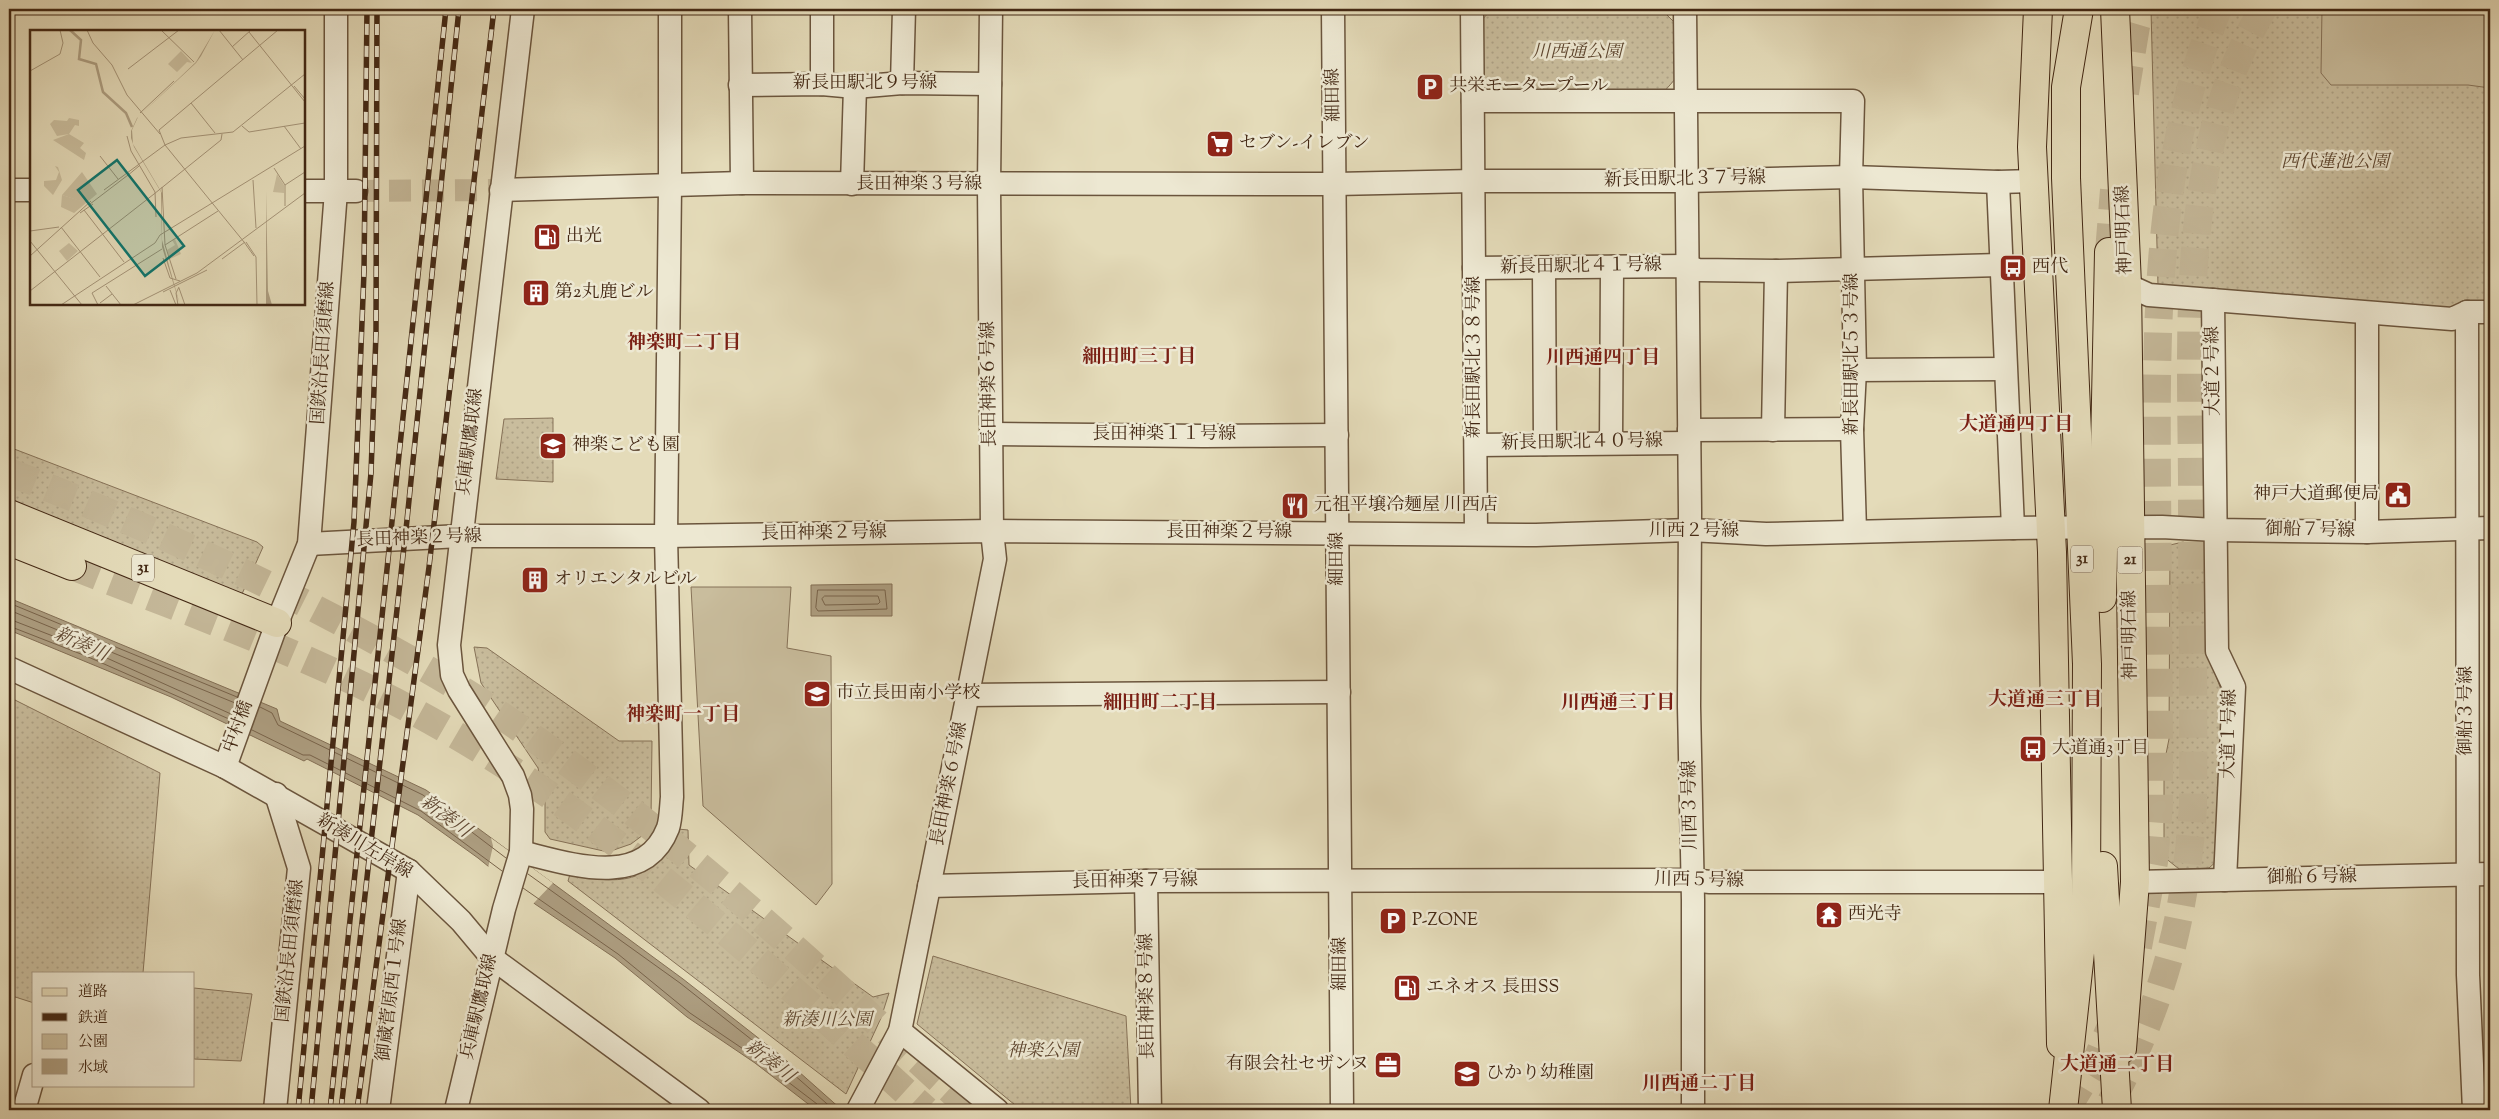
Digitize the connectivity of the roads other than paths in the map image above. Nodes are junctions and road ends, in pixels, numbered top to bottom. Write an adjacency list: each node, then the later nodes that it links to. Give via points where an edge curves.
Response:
1 (336, 9): 35 (street, 国鉄沿長田須磨線)
2 (523, 9): 33 (street, 兵庫駅鷹取線)
3 (670, 9): 30 (street)
4 (740, 9): 17 (street)
5 (822, 9): 15 (street)
6 (904, 9): 14 (street)
7 (991, 9): 16 (street, 長田神楽６号線)
8 (1333, 9): 28 (street, 細田線)
9 (1472, 9): 19 (street, 新長田駅北３８号線)
10 (1685, 9): 20 (street, 川西３号線)
11 (2038, 9): 24 (main road, via 2032,147)
12 (2079, 9): 63 (main road, 31, via 2066,87 2066,178)
13 (2115, 9): 44 (main road, 神戸明石線 / 21)
14 (902, 83): 16 (street, 新長田駅北９号線); 18 (street, 新長田駅北９号線)
15 (822, 84): 17 (street, 新長田駅北９号線); 18 (street, 新長田駅北９号線)
16 (990, 84): 29 (street, 長田神楽６号線)
17 (740, 85): 26 (street)
18 (855, 87): 27 (street)
19 (1472, 101): 20 (street); 22 (street, 新長田駅北３８号線)
20 (1686, 102): 21 (street, 新長田駅北５３号線, via 1853,101); 23 (street, 川西３号線)
21 (1851, 178): 23 (street, 新長田駅北３７号線); 25 (street, 新長田駅北３７号線); 41 (street, 新長田駅北５３号線)
22 (1473, 181): 23 (street, 新長田駅北３７号線); 28 (street, 新長田駅北３７号線); 40 (street, 新長田駅北３８号線)
23 (1686, 181): 38 (street, 川西３号線)
24 (2034, 181): 25 (street, 新長田駅北３７号線); 62 (main road)
25 (1998, 182): 37 (street)
26 (742, 183): 27 (street, 長田神楽３号線); 30 (street, 長田神楽３号線)
27 (852, 184): 29 (street, 長田神楽３号線)
28 (1336, 184): 29 (street, 長田神楽３号線); 54 (street, 細田線)
29 (989, 185): 53 (street, 長田神楽６号線)
30 (670, 186): 33 (street, 長田神楽３号線); 74 (street)
31 (9, 190): 32 (street)
32 (30, 190)
33 (501, 190): 73 (street, 兵庫駅鷹取線)
34 (305, 191): 35 (street)
35 (346, 191): 76 (street, 国鉄沿長田須磨線)
36 (2108, 252): 63 (main road, 31)
37 (2000, 265): 41 (street, 新長田駅北４１号線); 49 (street)
38 (1687, 266): 39 (street, 新長田駅北４１号線); 43 (street, 新長田駅北４１号線, via 1698,270); 55 (street, 川西３号線)
39 (1612, 267): 42 (street, 新長田駅北４１号線); 56 (street)
40 (1474, 268): 42 (street, 新長田駅北４１号線); 58 (street, 新長田駅北３８号線)
41 (1853, 268): 43 (street, 新長田駅北４１号線); 50 (street, 新長田駅北５３号線)
42 (1544, 269): 57 (street)
43 (1776, 271): 52 (street)
44 (2127, 285): 45 (street, via 2149,294); 60 (main road, 神戸明石線 / 21)
45 (2213, 300): 48 (street); 67 (street, 大道２号線)
46 (2467, 312): 47 (street); 48 (street, via 2452,319); 64 (street, 御船３号線)
47 (2490, 312)
48 (2367, 313): 70 (street)
49 (2005, 369): 50 (street); 61 (street)
50 (1855, 370): 51 (street, 新長田駅北５３号線)
51 (1852, 428): 52 (street, 新長田駅北４０号線); 69 (street, 新長田駅北５３号線)
52 (1773, 430): 55 (street, 新長田駅北４０号線)
53 (991, 434): 54 (street, 長田神楽１１号線); 68 (street, 長田神楽６号線)
54 (1337, 435): 71 (street, 細田線)
55 (1689, 436): 56 (street, 新長田駅北４０号線); 66 (street, 川西３号線)
56 (1612, 442): 57 (street, 新長田駅北４０号線)
57 (1545, 444): 58 (street, 新長田駅北４０号線)
58 (1476, 445): 72 (street, 新長田駅北３８号線)
59 (9, 514): 78 (main road, 31)
60 (2129, 527): 63 (street, 御船７号線); 67 (street, 御船７号線); 93 (main road, 神戸明石線 / 21)
61 (2013, 528): 62 (street, 川西２号線); 69 (street, 川西２号線)
62 (2051, 528): 63 (street, 川西２号線); 92 (main road)
63 (2092, 528): 108 (main road, 31, via 2087,664 2086,897); 109 (main road, 31, via 2104,895)
64 (2466, 528): 65 (street, 御船７号線); 70 (street, 御船７号線); 87 (street, 御船３号線)
65 (2490, 528)
66 (1690, 530): 69 (street, 川西２号線, via 1766,534); 72 (street, 川西２号線); 88 (street, 川西３号線)
67 (2215, 530): 70 (street, 御船７号線); 89 (street, 大道１号線, via 2217,651 2234,687)
68 (992, 531): 71 (street, 長田神楽２号線); 74 (street, 長田神楽２号線); 82 (street, 長田神楽６号線, via 995,559)
69 (1855, 531)
70 (2367, 532)
71 (1338, 533): 72 (street, 川西２号線); 81 (street, 細田線)
72 (1476, 534)
73 (460, 536): 74 (street, 長田神楽２号線); 76 (street, 長田神楽２号線); 85 (street, 兵庫駅鷹取線, via 449,630 450,662 459,690 516,782 522,809)
74 (666, 536): 85 (street, via 672,797 668,827 651,855 624,867 602,869)
75 (9, 541): 77 (main road)
76 (310, 544): 78 (street, 国鉄沿長田須磨線)
77 (72, 566)
78 (277, 623): 80 (street, 国鉄沿長田須磨線)
79 (9, 668): 83 (street, 新湊川左岸線)
80 (254, 688): 83 (street, 中村橋)
81 (1339, 692): 82 (street); 91 (street, 細田線)
82 (968, 695): 94 (street, 長田神楽６号線)
83 (225, 767): 84 (street, 新湊川左岸線)
84 (276, 794): 86 (street, 新湊川左岸線); 100 (street, 国鉄沿長田須磨線, via 299,868)
85 (520, 854): 95 (street, 兵庫駅鷹取線)
86 (409, 871): 95 (street, 新湊川左岸線, via 461,920); 101 (street, 御蔵菅原西１号線)
87 (2479, 874): 89 (street, 御船６号線); 110 (street, 御船３号線, via 2468,975)
88 (1692, 880): 91 (street, 川西５号線); 92 (street, 川西５号線); 107 (street, 川西３号線)
89 (2225, 880): 93 (street, 御船６号線)
90 (1146, 882): 91 (street, 長田神楽７号線); 94 (street, 長田神楽７号線); 105 (street, 長田神楽８号線)
91 (1341, 882): 106 (street, 細田線)
92 (2057, 882): 108 (main road)
93 (2135, 882): 109 (main road, 神戸明石線 / 21)
94 (929, 886): 96 (street, 長田神楽６号線)
95 (492, 958): 102 (street, 兵庫駅鷹取線); 103 (street, 新湊川左岸線)
96 (900, 1031): 98 (street, 長田神楽６号線); 104 (street)
97 (32, 1083): 99 (street)
98 (861, 1107)
99 (24, 1110)
100 (275, 1110)
101 (378, 1110)
102 (456, 1110)
103 (699, 1110)
104 (997, 1110)
105 (1150, 1110)
106 (1342, 1110)
107 (1692, 1110)
108 (2063, 1110)
109 (2118, 1110)
110 (2474, 1110)

